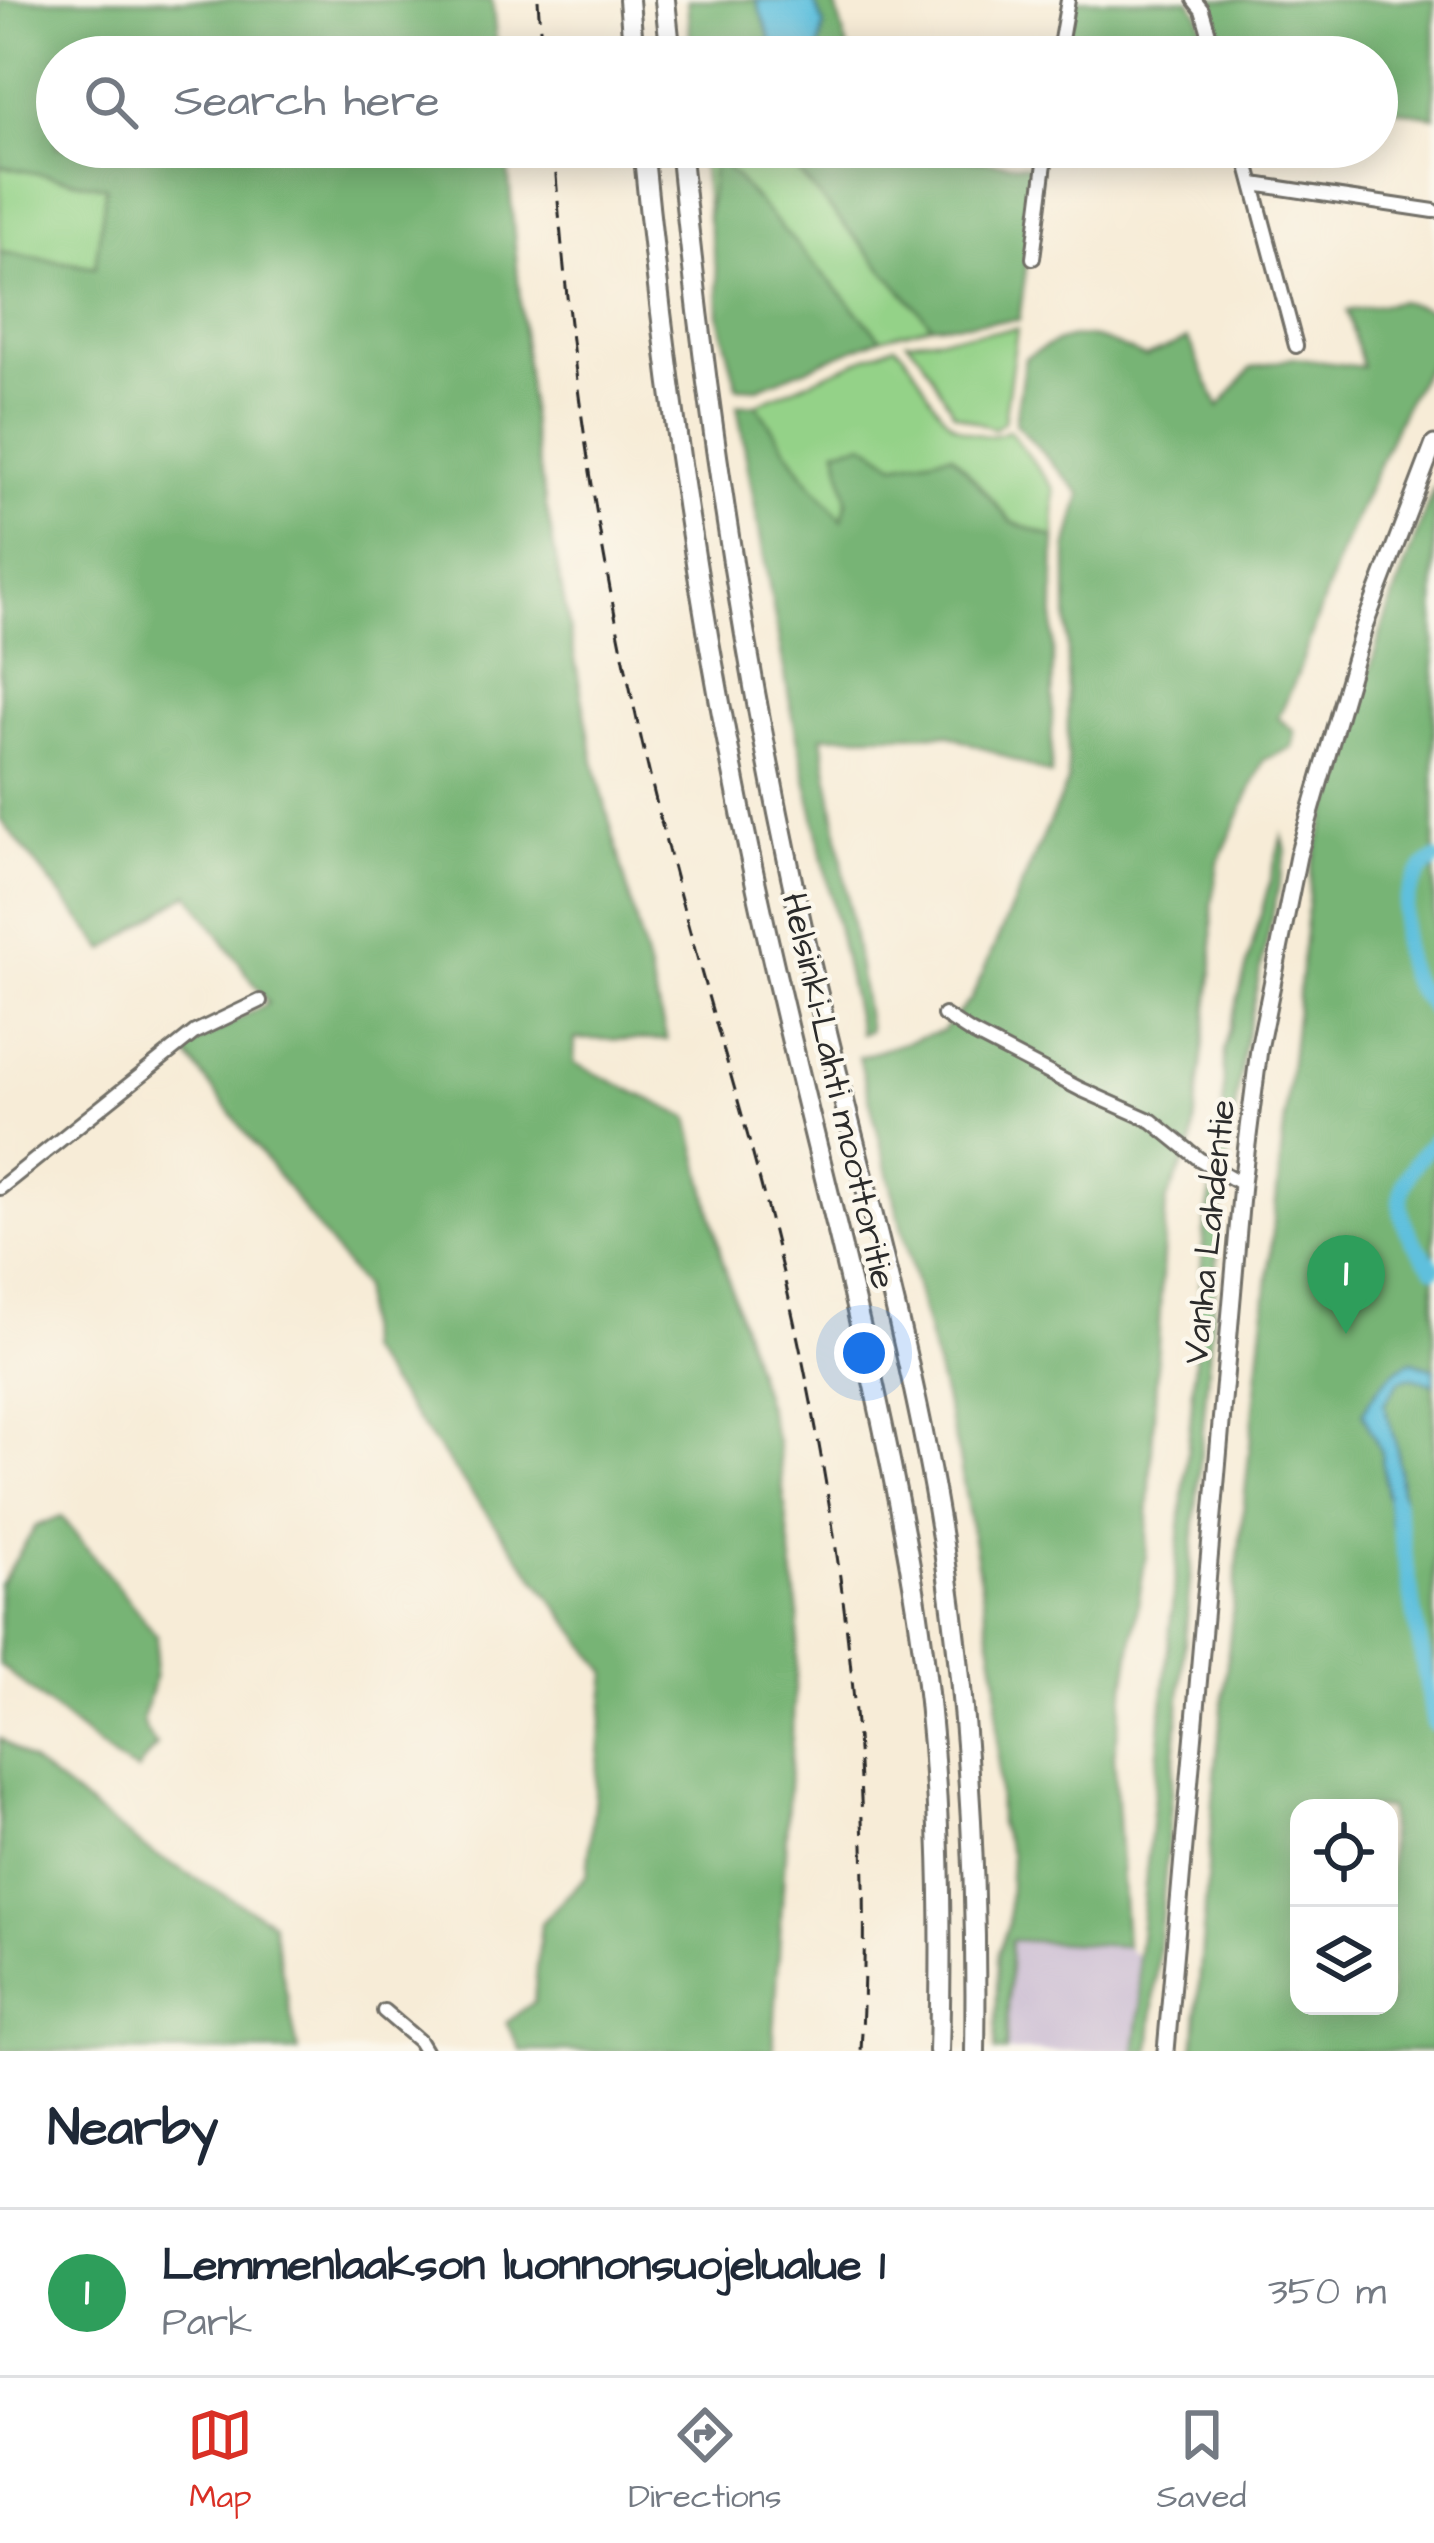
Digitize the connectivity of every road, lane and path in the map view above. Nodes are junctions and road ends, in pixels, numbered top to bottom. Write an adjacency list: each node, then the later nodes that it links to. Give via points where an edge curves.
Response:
1 (628, 0): 5 (highway)
2 (665, 0): 6 (highway)
3 (1068, 0): 7 (street)
4 (1194, 0): 8 (street)
5 (632, 36)
6 (669, 36)
7 (1062, 36)
8 (1210, 36)
9 (645, 168): 24 (highway, Helsinki-Lahti moottoritie, via 681,472 714,667 756,884 890,1457 919,1621 939,1855)
10 (682, 168): 25 (highway, Helsinki-Lahti moottoritie, via 712,423 790,875 934,1490 974,1853)
11 (1044, 168): 15 (street)
12 (1249, 168): 13 (street)
13 (1254, 184): 14 (street); 16 (street)
14 (1434, 211)
15 (1033, 258)
16 (1295, 346)
17 (1434, 444): 20 (main road, Vanha Lahdentie, via 1364,627 1298,856 1259,1049)
18 (260, 1001): 21 (street, via 195,1032)
19 (944, 1015): 20 (street, via 1152,1121)
20 (1243, 1184): 26 (main road, Vanha Lahdentie)
21 (0, 1188)
22 (384, 2011): 23 (street)
23 (424, 2051)
24 (939, 2051)
25 (975, 2051)
26 (1166, 2051)

